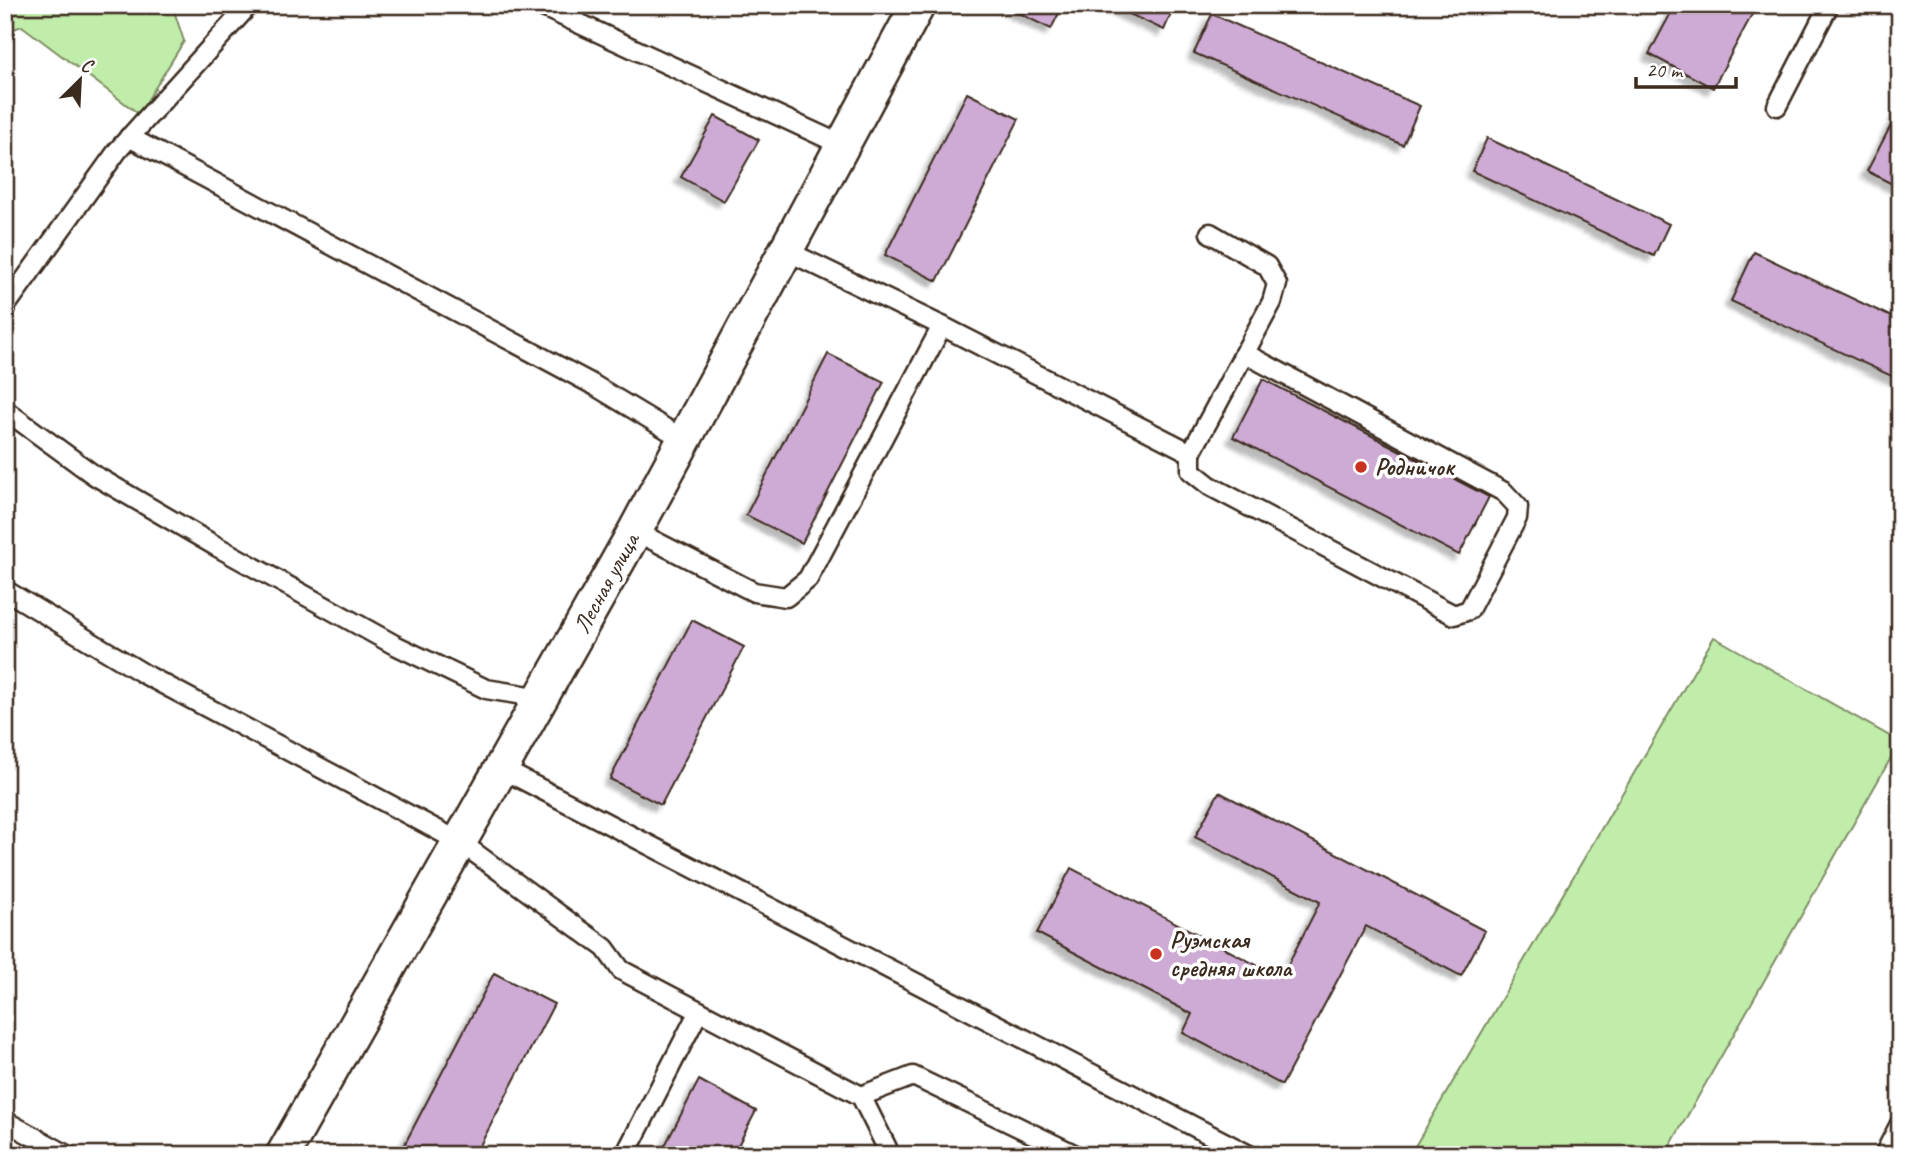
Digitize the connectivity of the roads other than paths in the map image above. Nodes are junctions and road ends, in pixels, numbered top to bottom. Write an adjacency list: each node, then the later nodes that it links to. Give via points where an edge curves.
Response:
1 (249, 5): 6 (lane)
2 (538, 5): 7 (lane)
3 (918, 5): 7 (street, Лесная улица)
4 (1829, 5): 5 (lane)
5 (1777, 106)
6 (129, 137): 10 (lane); 14 (lane, via 592,384)
7 (844, 146): 9 (street, Лесная улица)
8 (1210, 233): 12 (lane, via 1267,266 1277,284)
9 (787, 251): 11 (lane); 14 (street, Лесная улица)
10 (5, 307)
11 (942, 326): 15 (lane); 16 (lane, via 808,579 786,597 754,592)
12 (1244, 353): 15 (lane); 15 (lane, via 1504,492 1518,507 1517,518 1469,610 1454,615 1210,486 1191,471)
13 (5, 410): 18 (lane, via 94,475 393,644 486,689)
14 (683, 439): 16 (street, Лесная улица)
15 (1191, 453)
16 (635, 531): 18 (street, Лесная улица)
17 (5, 590): 20 (lane, via 146,675)
18 (542, 698): 19 (street, Лесная улица)
19 (502, 769): 20 (street, Лесная улица); 30 (lane)
20 (460, 842): 21 (lane, via 606,948 621,970); 26 (street, Лесная улица)
21 (699, 1011): 22 (lane); 27 (lane)
22 (861, 1096): 28 (lane, via 887,1148); 29 (lane, via 914,1076)
23 (5, 1121): 25 (lane)
24 (1900, 1124): 31 (lane)
25 (67, 1155)
26 (283, 1155)
27 (625, 1155)
28 (884, 1155)
29 (1076, 1155)
30 (1249, 1155)
31 (1884, 1155)

